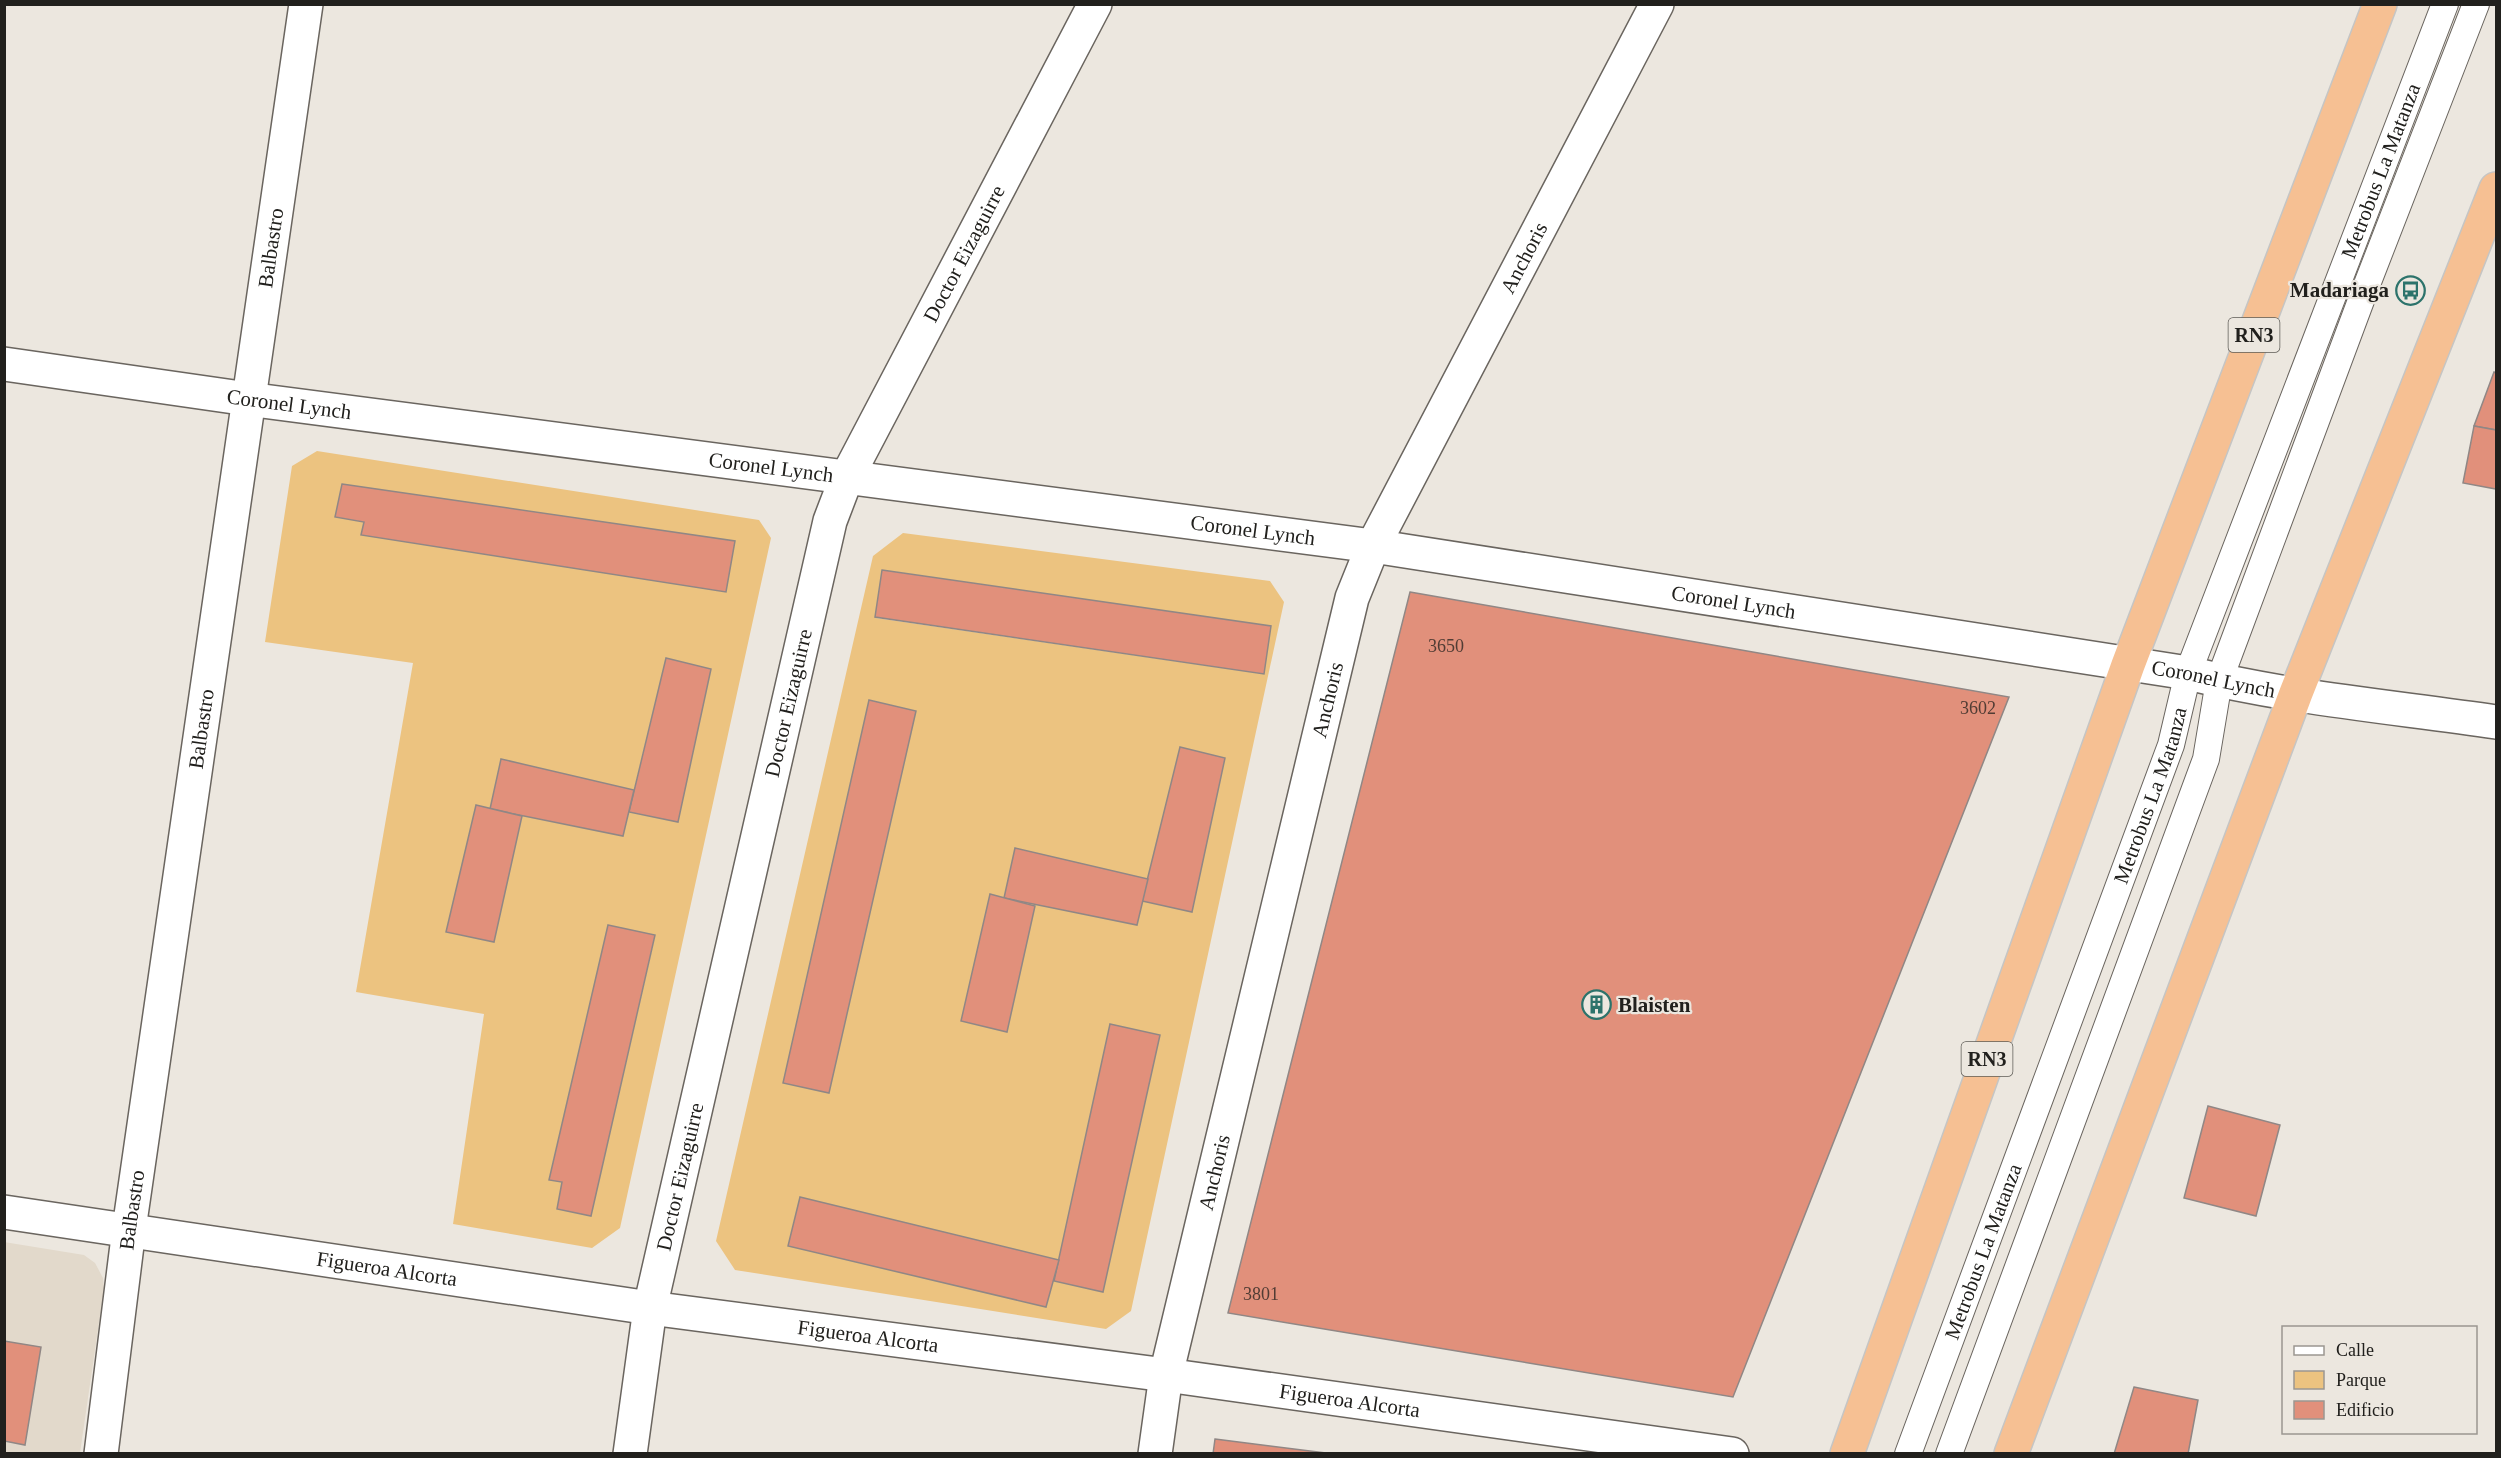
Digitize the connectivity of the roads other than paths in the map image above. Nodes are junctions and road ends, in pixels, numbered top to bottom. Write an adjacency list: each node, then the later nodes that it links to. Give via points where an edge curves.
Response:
1 (306, 4): 9 (street, Balbastro)
2 (1095, 4): 10 (street, Doctor Eizaguirre)
3 (1657, 4): 11 (street, Anchoris)
4 (2380, 4): 12 (highway, RN3)
5 (2445, 4): 13 (lane, Metrobus La Matanza)
6 (2476, 4): 13 (lane, Metrobus La Matanza, via 2362,298)
7 (2496, 189): 14 (highway)
8 (4, 364): 9 (street, Coronel Lynch)
9 (248, 399): 10 (street, Coronel Lynch); 17 (street, Balbastro)
10 (846, 479): 11 (street, Coronel Lynch); 18 (street, Doctor Eizaguirre, via 830,521)
11 (1373, 546): 12 (street, Coronel Lynch); 19 (street, Anchoris, via 1352,598)
12 (2128, 665): 13 (street, Coronel Lynch); 24 (highway, RN3)
13 (2204, 677): 14 (street, Coronel Lynch); 25 (lane, Metrobus La Matanza, via 2171,745); 26 (lane, Metrobus La Matanza, via 2206,759)
14 (2296, 693): 15 (street, Coronel Lynch); 27 (highway)
15 (2496, 722)
16 (4, 1212): 17 (street, Figueroa Alcorta)
17 (129, 1229): 18 (street, Figueroa Alcorta); 20 (street, Balbastro)
18 (650, 1308): 19 (street, Figueroa Alcorta); 21 (street, Doctor Eizaguirre)
19 (1166, 1375): 22 (street, Anchoris); 23 (street, Figueroa Alcorta)
20 (100, 1454)
21 (630, 1454)
22 (1155, 1454)
23 (1732, 1454)
24 (1846, 1454)
25 (1908, 1454)
26 (1949, 1454)
27 (2011, 1454)

